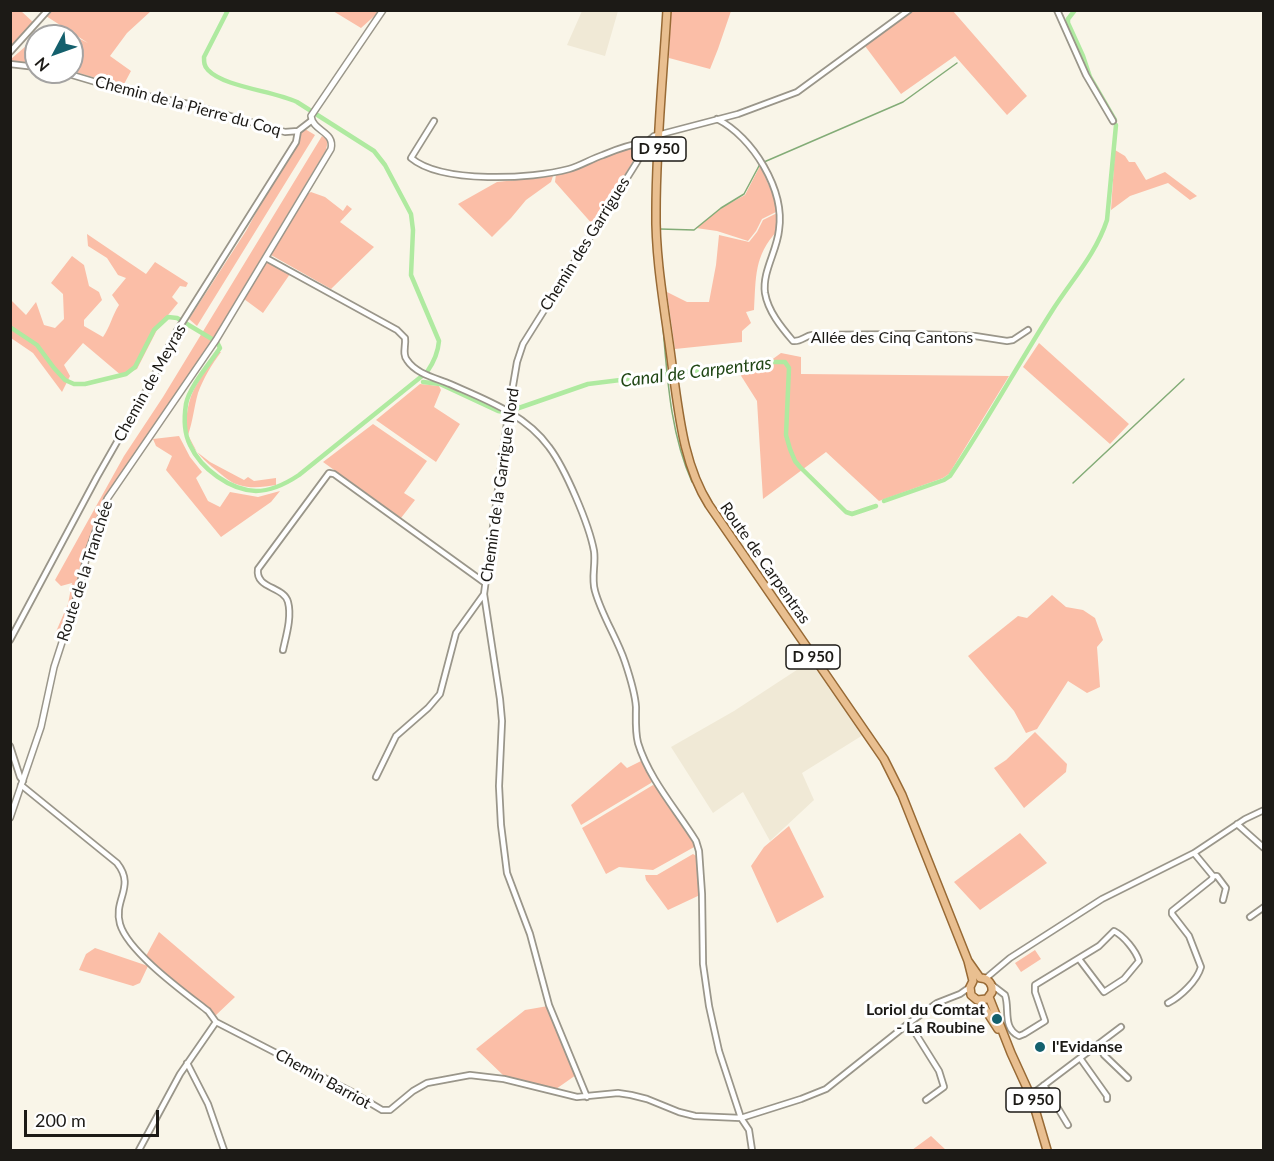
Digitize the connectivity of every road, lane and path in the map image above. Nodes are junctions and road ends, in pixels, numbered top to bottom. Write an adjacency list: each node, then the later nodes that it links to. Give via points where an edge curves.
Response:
1 (48, 10): 6 (street)
2 (383, 10): 9 (street, via 313,111)
3 (909, 10): 8 (street, via 797,92)
4 (1057, 10): 11 (street, via 1086,75)
5 (667, 11): 13 (main road, D 950)
6 (10, 52)
7 (84, 79): 12 (street, Chemin de la Pierre du Coq, via 285,132)
8 (717, 119): 13 (street); 16 (street, Allée des Cinq Cantons, via 739,134 765,167 778,199 779,231 765,291 772,311 793,341 812,335 916,334 1008,341)
9 (311, 121): 12 (street, Chemin de la Pierre du Coq); 15 (street, Route de la Tranchée, via 332,141 331,149)
10 (434, 121): 14 (street, via 411,158 462,175 513,178 570,169 603,154)
11 (1113, 121)
12 (298, 131): 21 (street, Chemin de Meyras, via 296,142 166,350)
13 (660, 134): 14 (street); 37 (main road, Route de Carpentras / D 950, via 656,233 690,463 702,494 884,759)
14 (647, 142): 17 (street, Chemin des Garrigues, via 523,344)
15 (266, 257): 18 (street, via 397,330 405,338 406,358 424,374); 25 (street, Route de la Tranchée, via 215,342 107,499 87,555)
16 (1028, 330)
17 (517, 362): 18 (street, Chemin de la Garrigue Nord)
18 (509, 411): 19 (street, Chemin de la Garrigue Nord); 60 (street, via 549,447 575,497 594,550 595,593 633,688 639,746 657,782 696,841 709,1006)
19 (485, 583): 20 (street, Chemin de la Garrigue Nord); 22 (street, via 329,473 258,569 261,582 282,594 288,603)
20 (484, 594): 24 (street, via 456,633 440,694 396,736); 56 (street, Chemin de la Garrigue Nord, via 502,721 499,786 507,873 530,934 549,1005)
21 (10, 640)
22 (283, 650)
23 (10, 746): 25 (street)
24 (376, 777)
25 (22, 783): 27 (street, Route de la Tranchée); 45 (street, via 117,863 125,875 119,916 125,935)
26 (1263, 810): 28 (street, Chemin Barriot)
27 (10, 818)
28 (1237, 824): 29 (street); 30 (street, Chemin Barriot)
29 (1263, 848)
30 (1194, 853): 31 (street); 36 (street, Chemin Barriot, via 1102,899)
31 (1214, 876): 32 (street, via 1226,888); 44 (street, via 1172,911 1189,936 1201,967 1195,979)
32 (1223, 900)
33 (1263, 907): 34 (street)
34 (1250, 917)
35 (1079, 959): 35 (street, via 1114,932 1120,934 1139,961 1124,979 1104,992); 39 (street, via 1035,986 1045,1021 1024,1034 1016,1035 1011,1030 1006,998)
36 (995, 971): 37 (street, Chemin Barriot); 38 (street)
37 (977, 981): 38 (main road); 40 (street, Chemin Barriot); 42 (main road, D 950)
38 (991, 985): 39 (street); 41 (main road, D 950)
39 (1000, 991): 41 (street)
40 (960, 994): 42 (street); 46 (street, Chemin Barriot, via 938,1003)
41 (990, 996): 43 (main road); 49 (main road, D 950)
42 (972, 997): 43 (main road)
43 (980, 1001): 49 (main road, D 950)
44 (1168, 1003)
45 (216, 1022): 51 (street); 56 (street, Chemin Barriot, via 382,1110 390,1110 427,1083 470,1075 504,1078)
46 (909, 1023): 59 (street, via 939,1071 944,1087); 60 (street, Chemin Barriot, via 826,1089)
47 (1121, 1027): 48 (street)
48 (1099, 1044): 50 (street); 52 (street, via 1104,1055)
49 (1011, 1053): 53 (main road, D 950)
50 (1080, 1058): 54 (street); 58 (street)
51 (187, 1063): 62 (street); 63 (street, via 208,1104)
52 (1128, 1078)
53 (1025, 1084): 55 (street); 57 (main road, D 950)
54 (1044, 1085): 55 (street); 57 (street); 61 (street)
55 (1038, 1088): 57 (street)
56 (587, 1097): 60 (street, Chemin Barriot, via 631,1095 687,1114)
57 (1031, 1097): 65 (main road, D 950)
58 (1107, 1099)
59 (926, 1100)
60 (741, 1118): 64 (street, via 749,1130)
61 (1068, 1125)
62 (139, 1150)
63 (224, 1150)
64 (752, 1150)
65 (1047, 1150)

